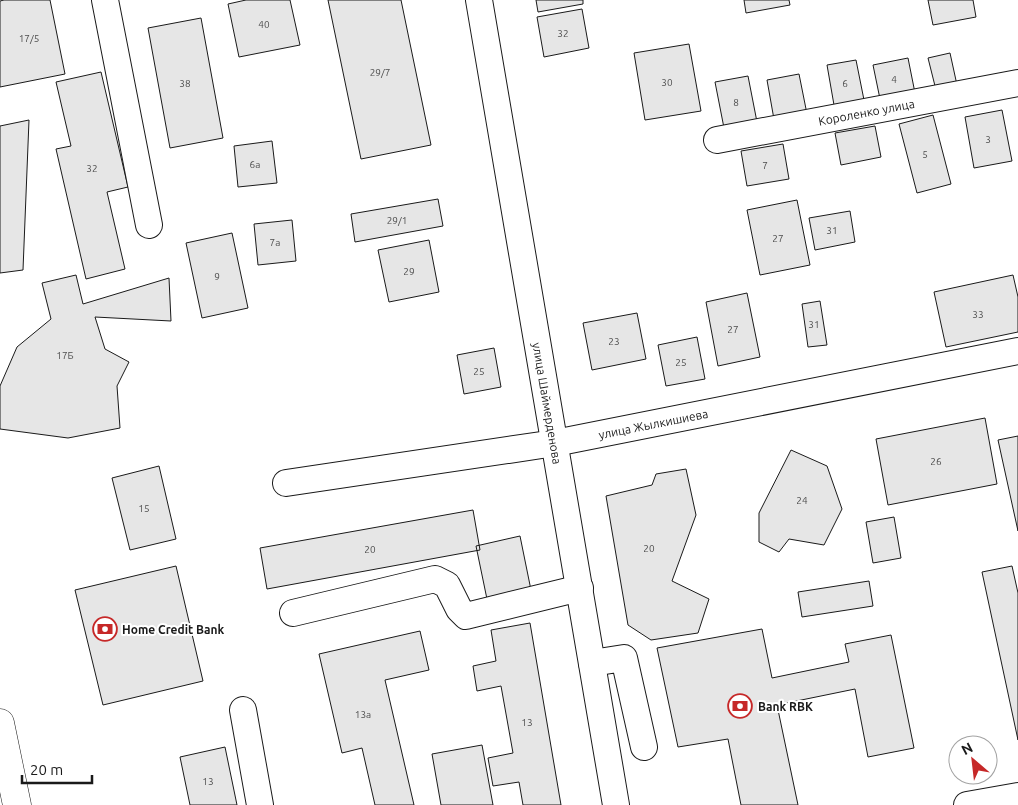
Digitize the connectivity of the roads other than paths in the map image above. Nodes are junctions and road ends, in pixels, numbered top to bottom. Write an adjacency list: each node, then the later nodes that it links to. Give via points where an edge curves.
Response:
1 (104, 0): 5 (street)
2 (479, 0): 7 (street, улица Шаймерденова)
3 (1018, 84): 4 (street, Короленко улица)
4 (717, 140)
5 (149, 225)
6 (1018, 351): 7 (street, улица Жылкишиева)
7 (555, 443): 8 (street, улица Жылкишиева); 9 (street, улица Шаймерденова)
8 (286, 483)
9 (580, 588): 10 (street, via 466,616 458,609 447,585 436,579); 11 (street, улица Шаймерденова)
10 (293, 613)
11 (592, 663): 14 (street, via 624,658); 18 (street, улица Шаймерденова)
12 (243, 710): 17 (street)
13 (0, 723): 16 (main road)
14 (644, 747)
15 (1018, 796): 19 (street)
16 (17, 805)
17 (260, 805)
18 (616, 805)
19 (967, 805)

